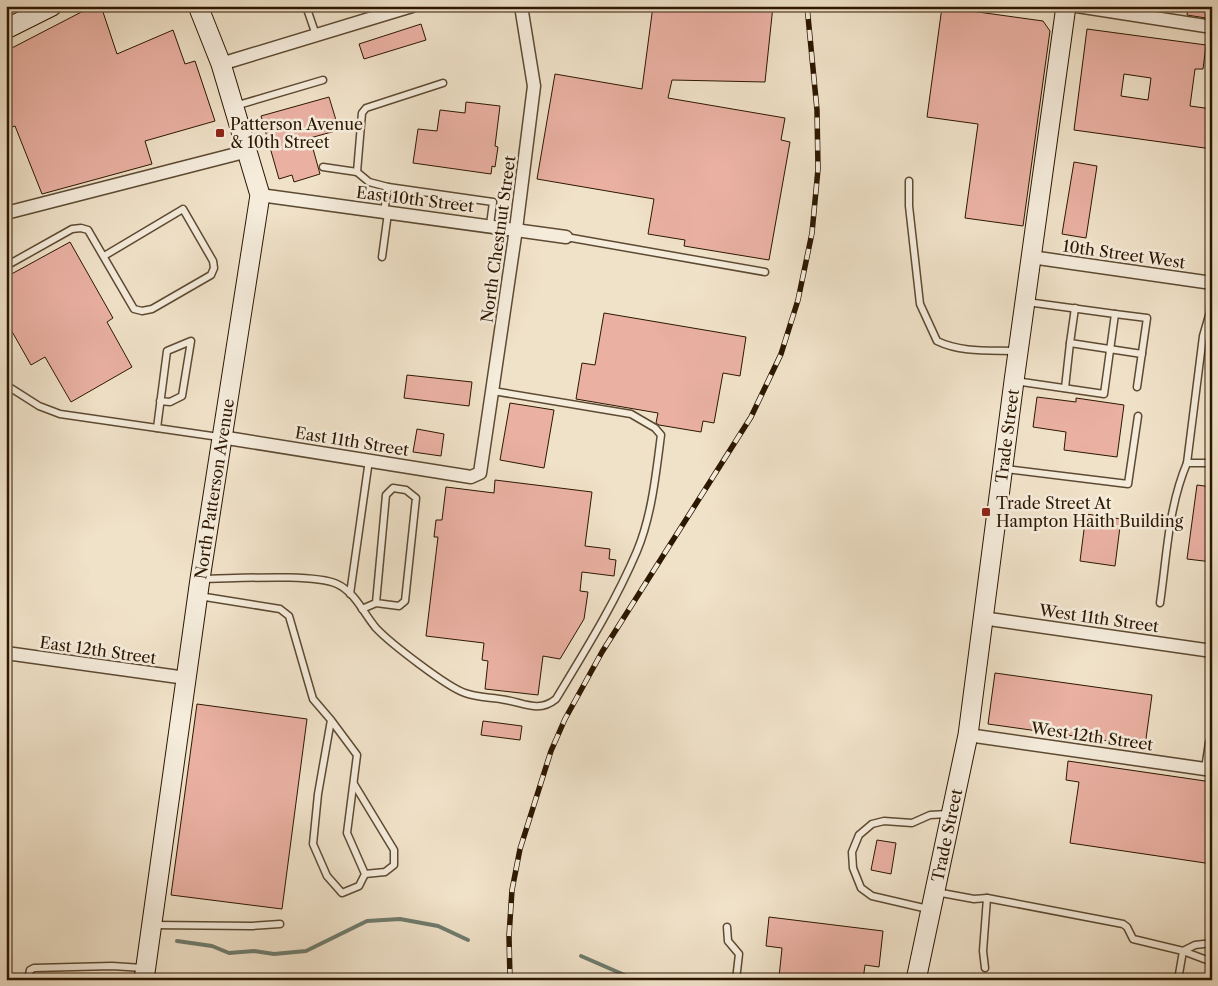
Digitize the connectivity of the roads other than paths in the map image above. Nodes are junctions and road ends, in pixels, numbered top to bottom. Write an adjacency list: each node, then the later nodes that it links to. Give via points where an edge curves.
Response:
1 (52, 6): 9 (main road)
2 (198, 6): 11 (main road, North Patterson Avenue)
3 (306, 6): 10 (lane)
4 (412, 6): 10 (street)
5 (521, 6): 24 (street, North Chestnut Street, via 534,86)
6 (1066, 6): 28 (main road, Trade Street)
7 (1077, 6): 8 (street)
8 (1212, 27)
9 (6, 29)
10 (316, 35): 11 (street)
11 (221, 64): 14 (main road, North Patterson Avenue)
12 (323, 80): 14 (lane)
13 (443, 83): 17 (lane, via 366,108 362,113)
14 (234, 106): 15 (main road, North Patterson Avenue)
15 (248, 151): 20 (main road, North Patterson Avenue); 22 (street)
16 (323, 168): 17 (lane)
17 (357, 172): 19 (lane, via 369,182)
18 (909, 181): 38 (lane, via 920,304 937,341 962,349)
19 (388, 187): 21 (lane); 23 (lane, via 493,202)
20 (260, 195): 21 (street, East 10th Street); 48 (main road, North Patterson Avenue)
21 (386, 212): 23 (street, East 10th Street); 27 (lane)
22 (6, 213)
23 (490, 225): 24 (street, East 10th Street)
24 (516, 229): 25 (street, East 10th Street); 44 (street, North Chestnut Street)
25 (566, 237): 30 (lane)
26 (104, 256): 26 (lane, via 134,309 142,311 152,309 211,275 214,268 183,209); 29 (lane, via 88,230 81,228 72,229)
27 (382, 257)
28 (1031, 257): 31 (street, 10th Street West); 32 (main road, Trade Street)
29 (6, 266)
30 (765, 272)
31 (1211, 283): 34 (lane)
32 (1025, 301): 33 (lane); 38 (main road, Trade Street)
33 (1075, 308): 35 (lane); 36 (lane)
34 (1211, 312): 51 (lane, via 1203,336)
35 (1115, 314): 37 (lane); 39 (lane, via 1147,318)
36 (1070, 343): 37 (lane); 43 (lane)
37 (1110, 349): 39 (lane); 43 (lane, via 1104,394)
38 (1018, 351): 40 (main road, Trade Street)
39 (1142, 354): 42 (lane)
40 (1014, 381): 43 (lane); 52 (main road, Trade Street)
41 (6, 385): 47 (lane, via 18,395 60,414)
42 (1137, 387)
43 (1065, 388)
44 (493, 391): 53 (street, North Chestnut Street); 58 (lane, via 632,414 661,435 654,487 637,550 609,612 556,699 542,707 475,696 454,688 388,640)
45 (160, 401): 45 (lane, via 167,351 190,341 182,396 170,402); 47 (lane)
46 (1138, 416): 52 (lane, via 1128,484)
47 (157, 428): 48 (lane)
48 (221, 437): 49 (street, East 11th Street); 54 (main road, North Patterson Avenue)
49 (369, 460): 53 (street, East 11th Street); 55 (lane)
50 (1212, 463): 51 (lane)
51 (1187, 464): 57 (lane, via 1168,531)
52 (1002, 468): 59 (main road, Trade Street)
53 (478, 476)
54 (199, 587): 55 (lane, via 324,580 345,588); 62 (main road, North Patterson Avenue); 63 (lane, via 285,612 313,699)
55 (350, 594): 58 (lane)
56 (376, 603): 56 (lane, via 399,606 405,601 416,498 406,490 393,488 386,495); 58 (lane)
57 (1160, 603)
58 (362, 609)
59 (982, 618): 60 (street, West 11th Street); 64 (main road, Trade Street)
60 (1212, 651)
61 (6, 654): 62 (street, East 12th Street)
62 (186, 678): 73 (main road, North Patterson Avenue)
63 (331, 720): 67 (lane, via 357,755); 69 (lane, via 313,844 327,876 342,892 359,886)
64 (968, 735): 66 (street, West 12th Street); 68 (main road, Trade Street)
65 (1212, 743): 66 (street)
66 (1210, 769)
67 (354, 784): 69 (lane, via 347,833); 69 (lane, via 394,850 394,864 386,872)
68 (952, 814): 71 (main road, Trade Street); 71 (lane, via 930,814 912,823 884,821 872,824 859,835 852,852 852,868 861,888 872,896)
69 (365, 874)
70 (987, 898): 71 (lane); 76 (lane, via 1123,924 1133,939); 78 (lane)
71 (934, 901): 82 (main road, Trade Street)
72 (280, 924): 73 (lane)
73 (151, 925): 79 (main road, North Patterson Avenue)
74 (727, 927): 81 (lane, via 728,941 739,954)
75 (1212, 944): 76 (lane, via 1195,945)
76 (1183, 951): 77 (lane); 83 (lane)
77 (1212, 962)
78 (985, 968)
79 (144, 974): 80 (lane, via 112,966 34,968 30,970)
80 (28, 980)
81 (736, 980)
82 (916, 980)
83 (1178, 980)

